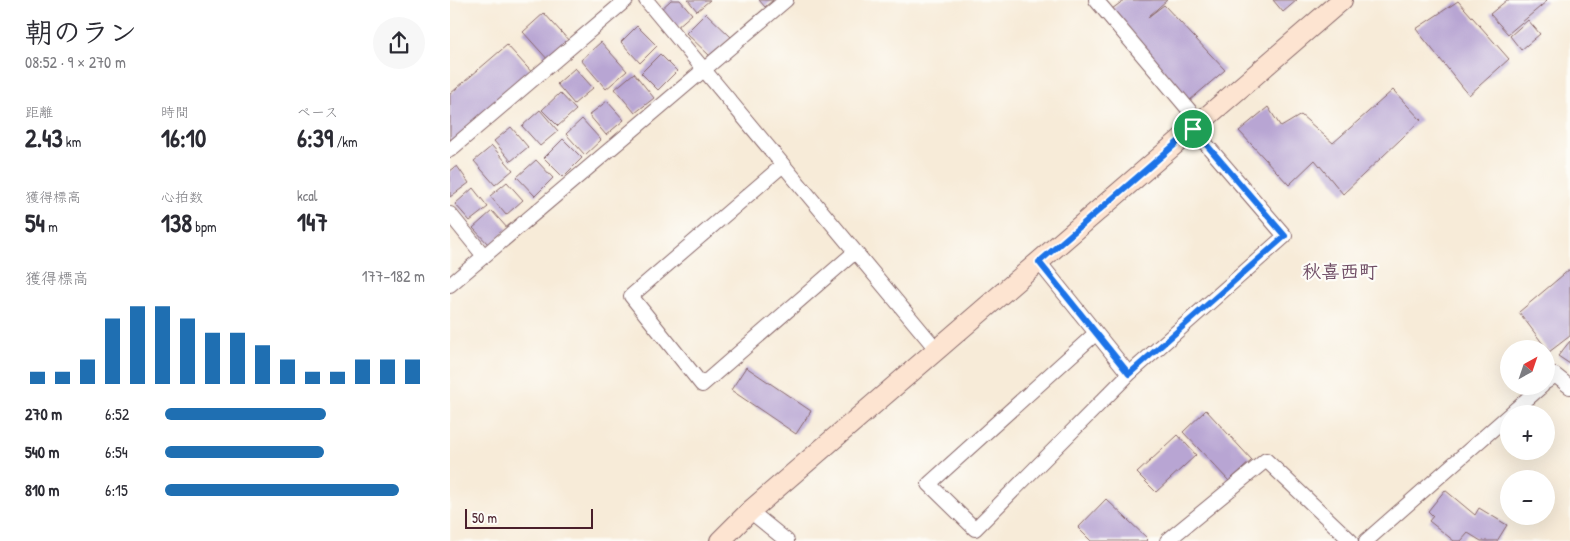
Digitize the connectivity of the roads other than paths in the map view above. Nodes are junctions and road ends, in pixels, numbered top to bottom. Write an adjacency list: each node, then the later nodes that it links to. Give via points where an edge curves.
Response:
1 (626, 0): 8 (street)
2 (646, 0): 6 (street)
3 (786, 0): 6 (street)
4 (1096, 0): 7 (street)
5 (1342, 0): 7 (street)
6 (704, 70): 9 (street); 12 (street)
7 (1197, 126): 13 (street); 17 (street, via 1285,236)
8 (450, 150)
9 (783, 166): 11 (street); 11 (street, via 631,296 702,385)
10 (450, 214): 12 (street)
11 (855, 252): 16 (street)
12 (484, 256): 14 (street)
13 (1039, 262): 15 (street); 16 (street)
14 (450, 285)
15 (1096, 333): 17 (street); 17 (street, via 929,484 975,529)
16 (936, 350): 23 (street)
17 (1129, 374)
18 (1555, 375): 19 (street)
19 (1570, 388)
20 (1532, 395): 21 (street)
21 (1520, 405)
22 (1500, 423): 28 (street)
23 (750, 511): 24 (street); 25 (street)
24 (720, 541)
25 (787, 541)
26 (1167, 541): 27 (street, via 1266,460)
27 (1351, 541)
28 (1366, 541)

